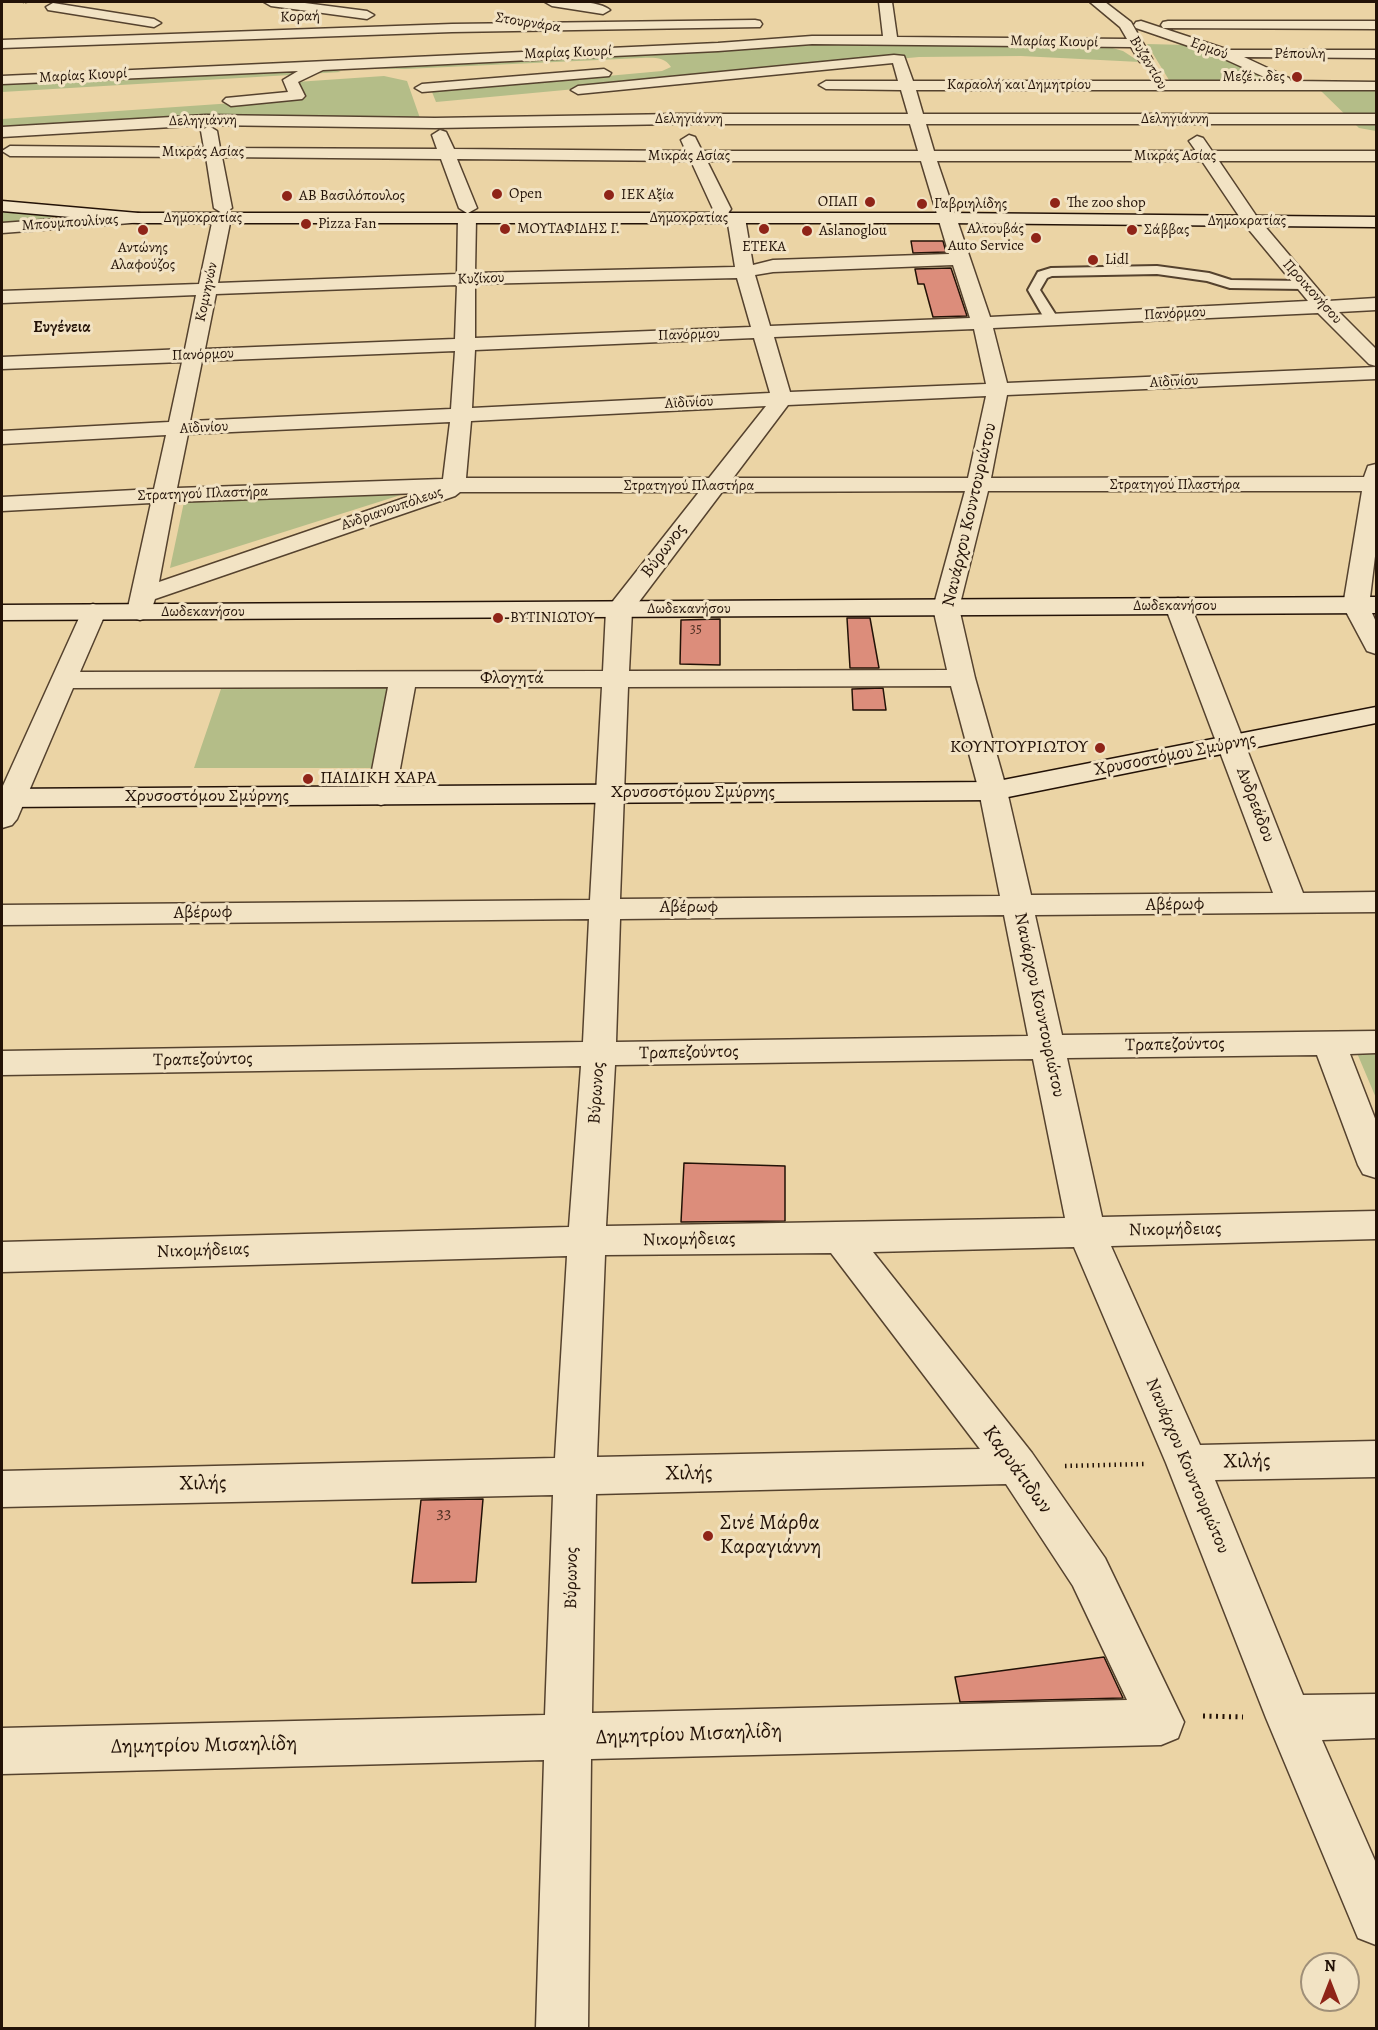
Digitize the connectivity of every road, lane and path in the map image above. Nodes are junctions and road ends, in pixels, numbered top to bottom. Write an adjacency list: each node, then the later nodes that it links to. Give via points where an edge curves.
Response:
1 (271, 2): 10 (street, Στουρνάρα)
2 (552, 2): 7 (street)
3 (885, 2): 13 (street, via 882,25)
4 (1097, 2): 9 (street, Βυζαντίου)
5 (53, 7): 12 (street)
6 (1356, 11): 11 (street)
7 (679, 24): 8 (street, Κοραή); 10 (street, Κοραή); 14 (street)
8 (772, 24)
9 (1133, 25): 11 (street); 15 (street, Βυζαντίου); 21 (street, Ερμού)
10 (452, 28): 12 (street, Κοραή); 20 (street, Στουρνάρα)
11 (1374, 28)
12 (234, 36): 16 (street, Κοραή); 18 (street)
13 (891, 40): 14 (street, Μαρίας Κιουρί); 15 (street, Μαρίας Κιουρί)
14 (776, 42): 20 (street, Μαρίας Κιουρί)
15 (1135, 43): 31 (street, Βυζαντίου)
16 (2, 44)
17 (2, 48): 24 (street)
18 (311, 48)
19 (333, 51): 30 (street, via 355,55)
20 (600, 52): 30 (street, Μαρίας Κιουρί)
21 (1223, 53): 22 (street, Ρέπουλη); 42 (street, Ερμού)
22 (1377, 54)
23 (976, 56): 25 (street, Μαρίας Κιουρί)
24 (48, 57)
25 (1047, 57)
26 (899, 58): 27 (street, Μαρίας Κιουρί); 37 (street, Μαρίας Κιουρί); 40 (street, Ναυάρχου Κουντουριώτου)
27 (919, 58)
28 (71, 61): 34 (street)
29 (1124, 61): 31 (street)
30 (366, 62): 32 (street, Μαρίας Κιουρί)
31 (1147, 63): 41 (street, Βυζαντίου)
32 (321, 65): 34 (street, Μαρίας Κιουρί); 36 (street)
33 (416, 72): 36 (street, Μαρίας Κιουρί); 44 (street, Ανδριανουπόλεως); 44 (street, Μαρίας Κιουρί, via 648,60 658,67)
34 (140, 73): 35 (street, Μαρίας Κιουρί)
35 (2, 80)
36 (290, 80): 45 (street, Μαρίας Κιουρί); 47 (street, via 297,96)
37 (662, 83): 38 (street); 46 (street, Μαρίας Κιουρί); 52 (street)
38 (791, 84)
39 (814, 85): 40 (street, Καραολή και Δημητρίου)
40 (907, 85): 41 (street, Καραολή και Δημητρίου); 53 (street, Ναυάρχου Κουντουριώτου)
41 (1161, 85): 42 (street, Καραολή και Δημητρίου); 51 (street, Βυζαντίου)
42 (1293, 85): 43 (street, Καραολή και Δημητρίου); 50 (street, Ερμού)
43 (1377, 86)
44 (422, 88): 55 (street, Ανδριανουπόλεως)
45 (2, 95)
46 (511, 96)
47 (214, 102)
48 (72, 112): 49 (street)
49 (2, 117)
50 (1377, 117): 51 (street, Δεληγιάννη)
51 (1182, 118): 53 (street, Δεληγιάννη); 62 (street, Βυζαντίου)
52 (678, 119): 53 (street, Δεληγιάννη); 55 (street, Δεληγιάννη); 60 (street)
53 (918, 119): 61 (street, Ναυάρχου Κουντουριώτου)
54 (206, 120): 55 (street, Δεληγιάννη); 56 (street, Δεληγιάννη); 58 (street, Κομνηνών)
55 (435, 123): 59 (street, Ανδριανουπόλεως)
56 (2, 132)
57 (2, 152): 58 (street, Μικράς Ασίας)
58 (214, 152): 59 (street, Μικράς Ασίας); 67 (street, Κομνηνών)
59 (447, 153): 60 (street, Μικράς Ασίας); 68 (street, Ανδριανουπόλεως)
60 (696, 156): 61 (street, Μικράς Ασίας); 69 (street)
61 (928, 156): 62 (street, Μικράς Ασίας); 70 (street, Ναυάρχου Κουντουριώτου)
62 (1207, 156): 63 (street, Μικράς Ασίας); 71 (street, Βυζαντίου)
63 (1377, 156)
64 (2, 196): 67 (street, Δημοκρατίας)
65 (2, 206): 72 (street, Δημοκρατίας)
66 (1377, 211): 71 (street, Δημοκρατίας)
67 (223, 213): 68 (street, Δημοκρατίας); 72 (street, Δημοκρατίας); 79 (street, Κομνηνών)
68 (468, 213): 69 (street, Δημοκρατίας); 77 (street, Ανδριανουπόλεως)
69 (729, 213): 70 (street, Δημοκρατίας); 76 (street)
70 (945, 214): 71 (street, Δημοκρατίας); 75 (street, Ναυάρχου Κουντουριώτου)
71 (1247, 216): 73 (street, Δημοκρατίας); 78 (street, Προικονήσου)
72 (138, 218): 74 (street, Μπουμπουλίνας)
73 (1377, 222)
74 (2, 228)
75 (960, 259): 76 (street, Κυζίκου, via 773,266); 84 (street, Ναυάρχου Κουντουριώτου)
76 (745, 272): 77 (street, Κυζίκου); 85 (street)
77 (466, 279): 79 (street, Κυζίκου); 86 (street, Ανδριανουπόλεως)
78 (1304, 285): 82 (street, Προικονήσου); 83 (lane, via 1230,284 1157,270 1051,272 1042,275 1034,290)
79 (208, 289): 80 (street, Κυζίκου); 87 (street, Κομνηνών)
80 (2, 297)
81 (1377, 304): 82 (street, Πανόρμου)
82 (1323, 307): 83 (street, Πανόρμου); 88 (street, Προικονήσου)
83 (1052, 320): 84 (street, Πανόρμου)
84 (982, 323): 85 (street, Πανόρμου); 91 (street, Ναυάρχου Κουντουριώτου)
85 (764, 332): 86 (street, Πανόρμου); 92 (street)
86 (465, 344): 87 (street, Πανόρμου); 93 (street, Ανδριανουπόλεως)
87 (194, 355): 89 (street, Πανόρμου); 94 (street, Κομνηνών)
88 (1377, 360)
89 (2, 363)
90 (1377, 373): 91 (street, Αϊδινίου)
91 (998, 390): 92 (street, Αϊδινίου); 99 (street, Ναυάρχου Κουντουριώτου)
92 (782, 399): 93 (street, Αϊδινίου); 98 (street, Βύρωνος)
93 (461, 415): 94 (street, Αϊδινίου); 97 (street, Ανδριανουπόλεως)
94 (178, 429): 95 (street, Αϊδινίου); 100 (street, Κομνηνών)
95 (2, 438)
96 (1376, 480): 99 (street, Στρατηγού Πλαστήρα); 103 (street)
97 (454, 485): 98 (street, Στρατηγού Πλαστήρα); 100 (street, Στρατηγού Πλαστήρα); 102 (street, Ανδριανουπόλεως, via 447,491)
98 (713, 486): 99 (street, Στρατηγού Πλαστήρα); 106 (street, Βύρωνος)
99 (978, 486): 105 (street, Ναυάρχου Κουντουριώτου)
100 (165, 495): 101 (street, Στρατηγού Πλαστήρα); 102 (street, Κομνηνών)
101 (2, 504)
102 (142, 603): 106 (street, Δωδεκανήσου); 107 (street, Δωδεκανήσου)
103 (1366, 605): 104 (street, Δωδεκανήσου); 109 (street)
104 (1178, 606): 105 (street, Δωδεκανήσου); 115 (street, Ανδρεάδου)
105 (946, 608): 106 (street, Δωδεκανήσου); 110 (street, Ναυάρχου Κουντουριώτου)
106 (620, 609): 111 (street, Βύρωνος)
107 (93, 612): 108 (street, Δωδεκανήσου); 112 (street)
108 (2, 613)
109 (1377, 646)
110 (962, 678): 111 (street, Φλογητά); 116 (street, Ναυάρχου Κουντουριώτου)
111 (615, 679): 113 (street, Φλογητά); 117 (street, Βύρωνος)
112 (62, 680): 113 (street, Φλογητά); 119 (street)
113 (404, 680): 118 (street)
114 (1377, 715): 115 (street, Χρυσοστόμου Σμύρνης)
115 (1232, 744): 116 (street, Χρυσοστόμου Σμύρνης); 121 (street, Ανδρεάδου)
116 (993, 791): 117 (street, Χρυσοστόμου Σμύρνης); 122 (street, Ναυάρχου Κουντουριώτου)
117 (609, 794): 118 (street, Χρυσοστόμου Σμύρνης); 123 (street, Βύρωνος)
118 (381, 796): 119 (street, Χρυσοστόμου Σμύρνης)
119 (4, 805)
120 (1377, 902): 121 (street, Αβέρωφ)
121 (1292, 904): 122 (street, Αβέρωφ)
122 (1018, 907): 123 (street, Αβέρωφ); 127 (street, Ναυάρχου Κουντουριώτου)
123 (604, 908): 124 (street, Αβέρωφ); 128 (street, Βύρωνος)
124 (2, 915)
125 (1377, 1042): 126 (street, Τραπεζούντος)
126 (1329, 1043): 127 (street, Τραπεζούντος); 130 (street)
127 (1049, 1047): 128 (street, Τραπεζούντος); 132 (street, Ναυάρχου Κουντουριώτου)
128 (599, 1054): 129 (street, Τραπεζούντος); 134 (street, Βύρωνος)
129 (2, 1063)
130 (1377, 1165)
131 (1377, 1225): 132 (street, Νικομήδειας)
132 (1087, 1233): 133 (street, Νικομήδειας); 137 (street, Ναυάρχου Κουντουριώτου)
133 (841, 1238): 134 (street, Νικομήδειας); 138 (street, Καρυάτιδων)
134 (587, 1241): 135 (street, Νικομήδειας); 139 (street, Βύρωνος)
135 (2, 1257)
136 (1377, 1459): 137 (street, Χιλής)
137 (1187, 1463): 138 (path); 142 (street, Ναυάρχου Κουντουριώτου)
138 (1017, 1466): 139 (street, Χιλής); 143 (street, Καρυάτιδων, via 1089,1572)
139 (577, 1476): 140 (street, Χιλής); 144 (street, Βύρωνος, via 572,1545)
140 (2, 1489)
141 (1377, 1716): 142 (street)
142 (1289, 1718): 143 (path, via 1188,1716); 146 (street, Ναυάρχου Κουντουριώτου)
143 (1161, 1722): 144 (street, Δημητρίου Μισαηλίδη)
144 (570, 1738): 145 (street, Δημητρίου Μισαηλίδη); 147 (street, Βύρωνος)
145 (2, 1751)
146 (1377, 1920)
147 (562, 2028)

